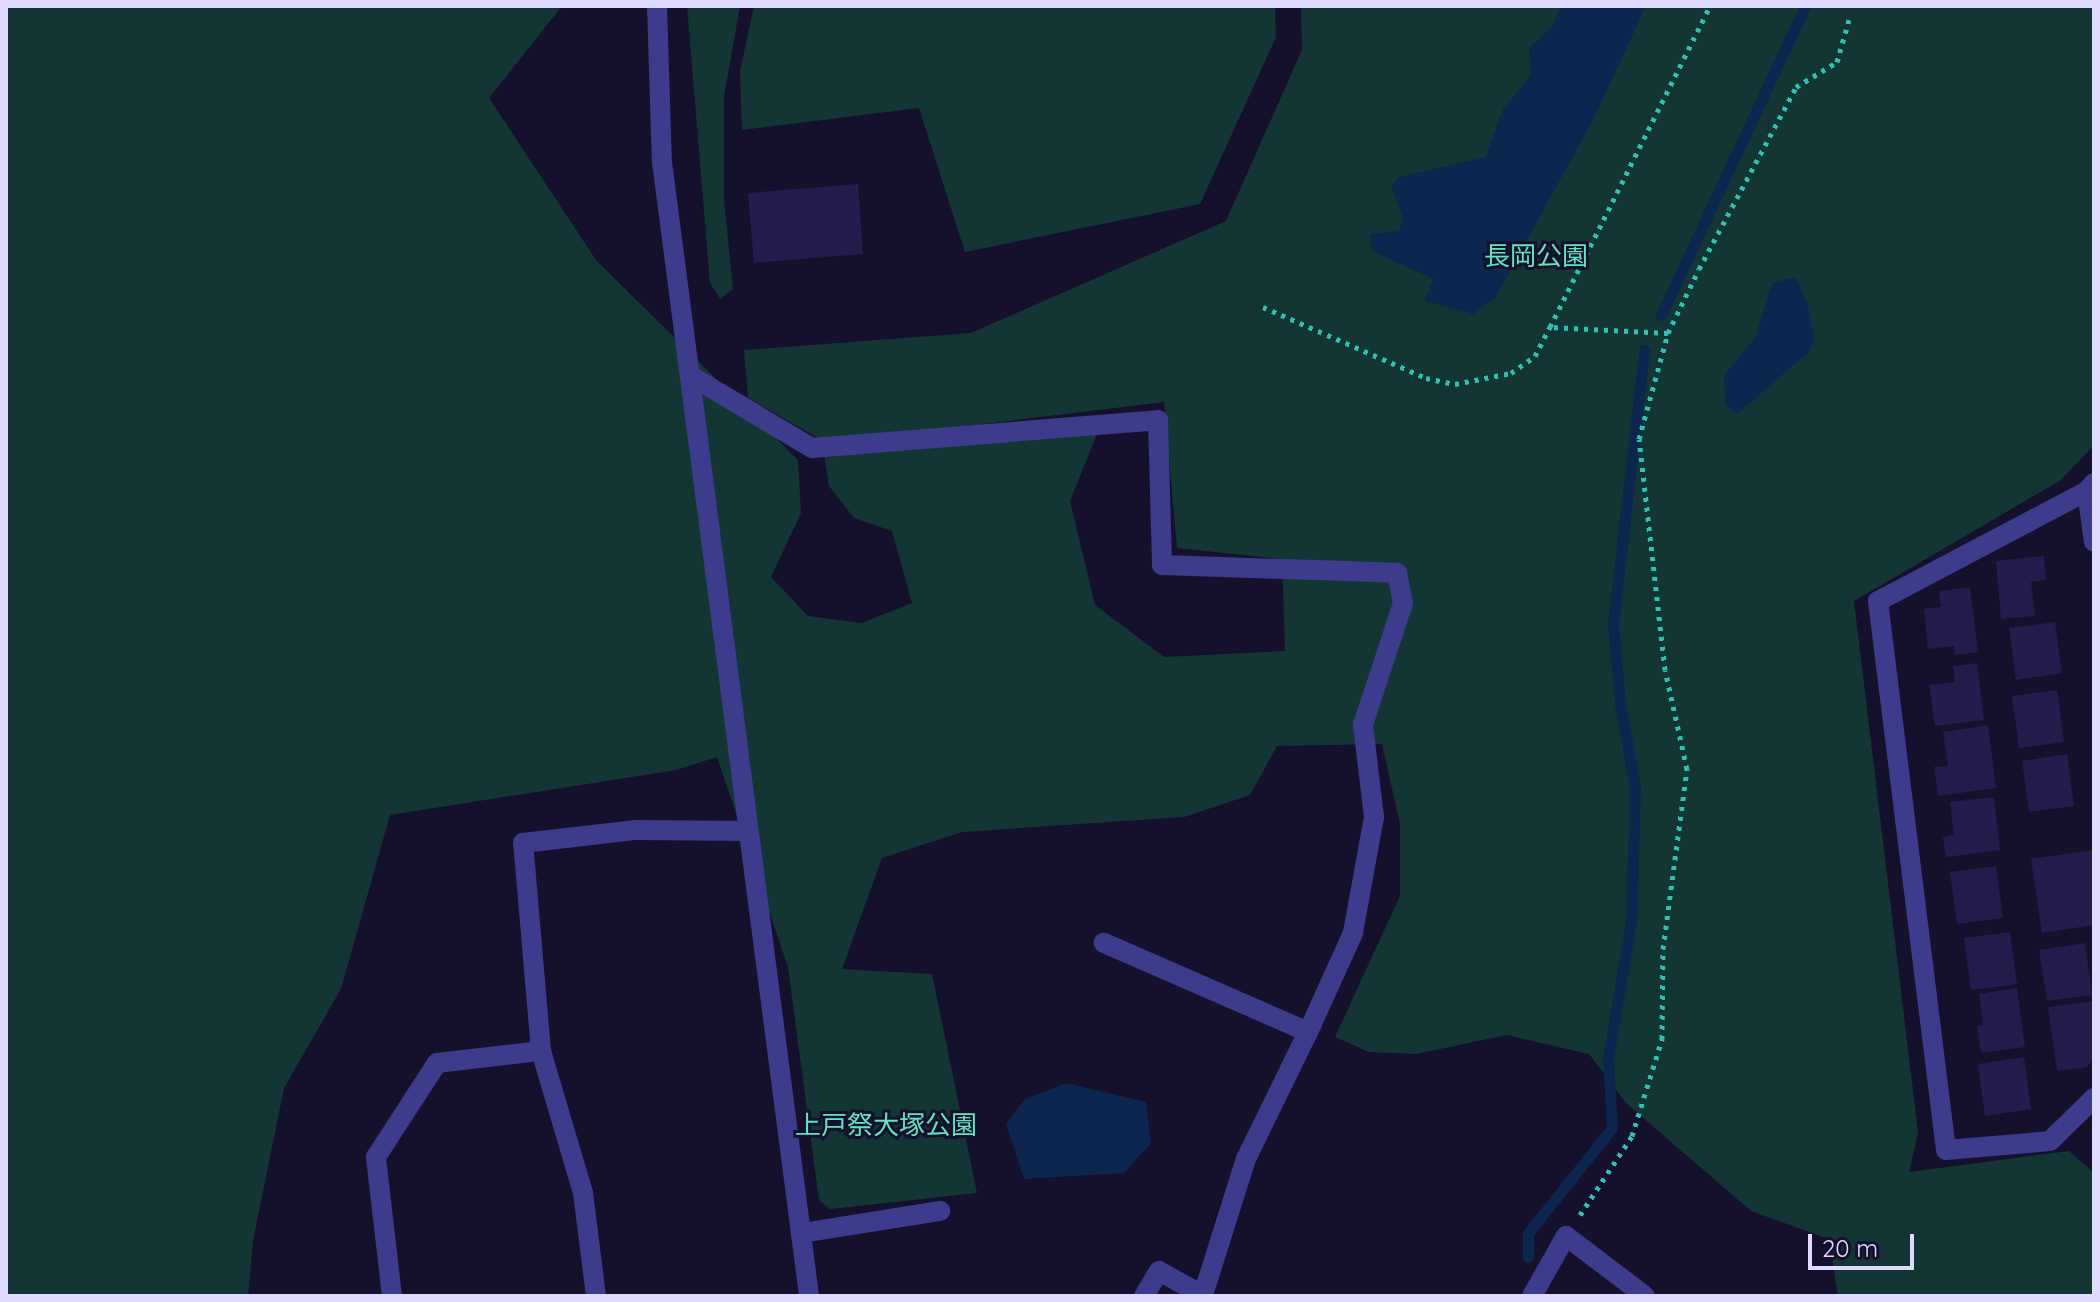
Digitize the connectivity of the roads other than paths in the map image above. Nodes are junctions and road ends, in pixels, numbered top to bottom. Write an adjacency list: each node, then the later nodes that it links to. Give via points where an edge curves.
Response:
1 (657, 6): 2 (street, via 662,162)
2 (691, 376): 5 (street); 7 (street, via 812,448 1158,420 1162,565 1397,573 1403,603 1363,725 1374,817 1353,933)
3 (2090, 487): 4 (street); 9 (street, via 1878,601 1946,1150 2050,1141)
4 (2094, 542)
5 (746, 831): 8 (street, via 636,830 523,843); 11 (street)
6 (1104, 943): 7 (street)
7 (1308, 1032): 16 (street, via 1246,1159)
8 (541, 1051): 12 (street, via 437,1063 376,1157); 13 (street, via 583,1193)
9 (2094, 1098)
10 (940, 1211): 11 (street)
11 (802, 1233): 14 (street)
12 (392, 1296)
13 (596, 1296)
14 (809, 1296)
15 (1144, 1296): 16 (street, via 1159,1271)
16 (1203, 1296)
17 (1532, 1296): 18 (street, via 1566,1236)
18 (1645, 1296)

